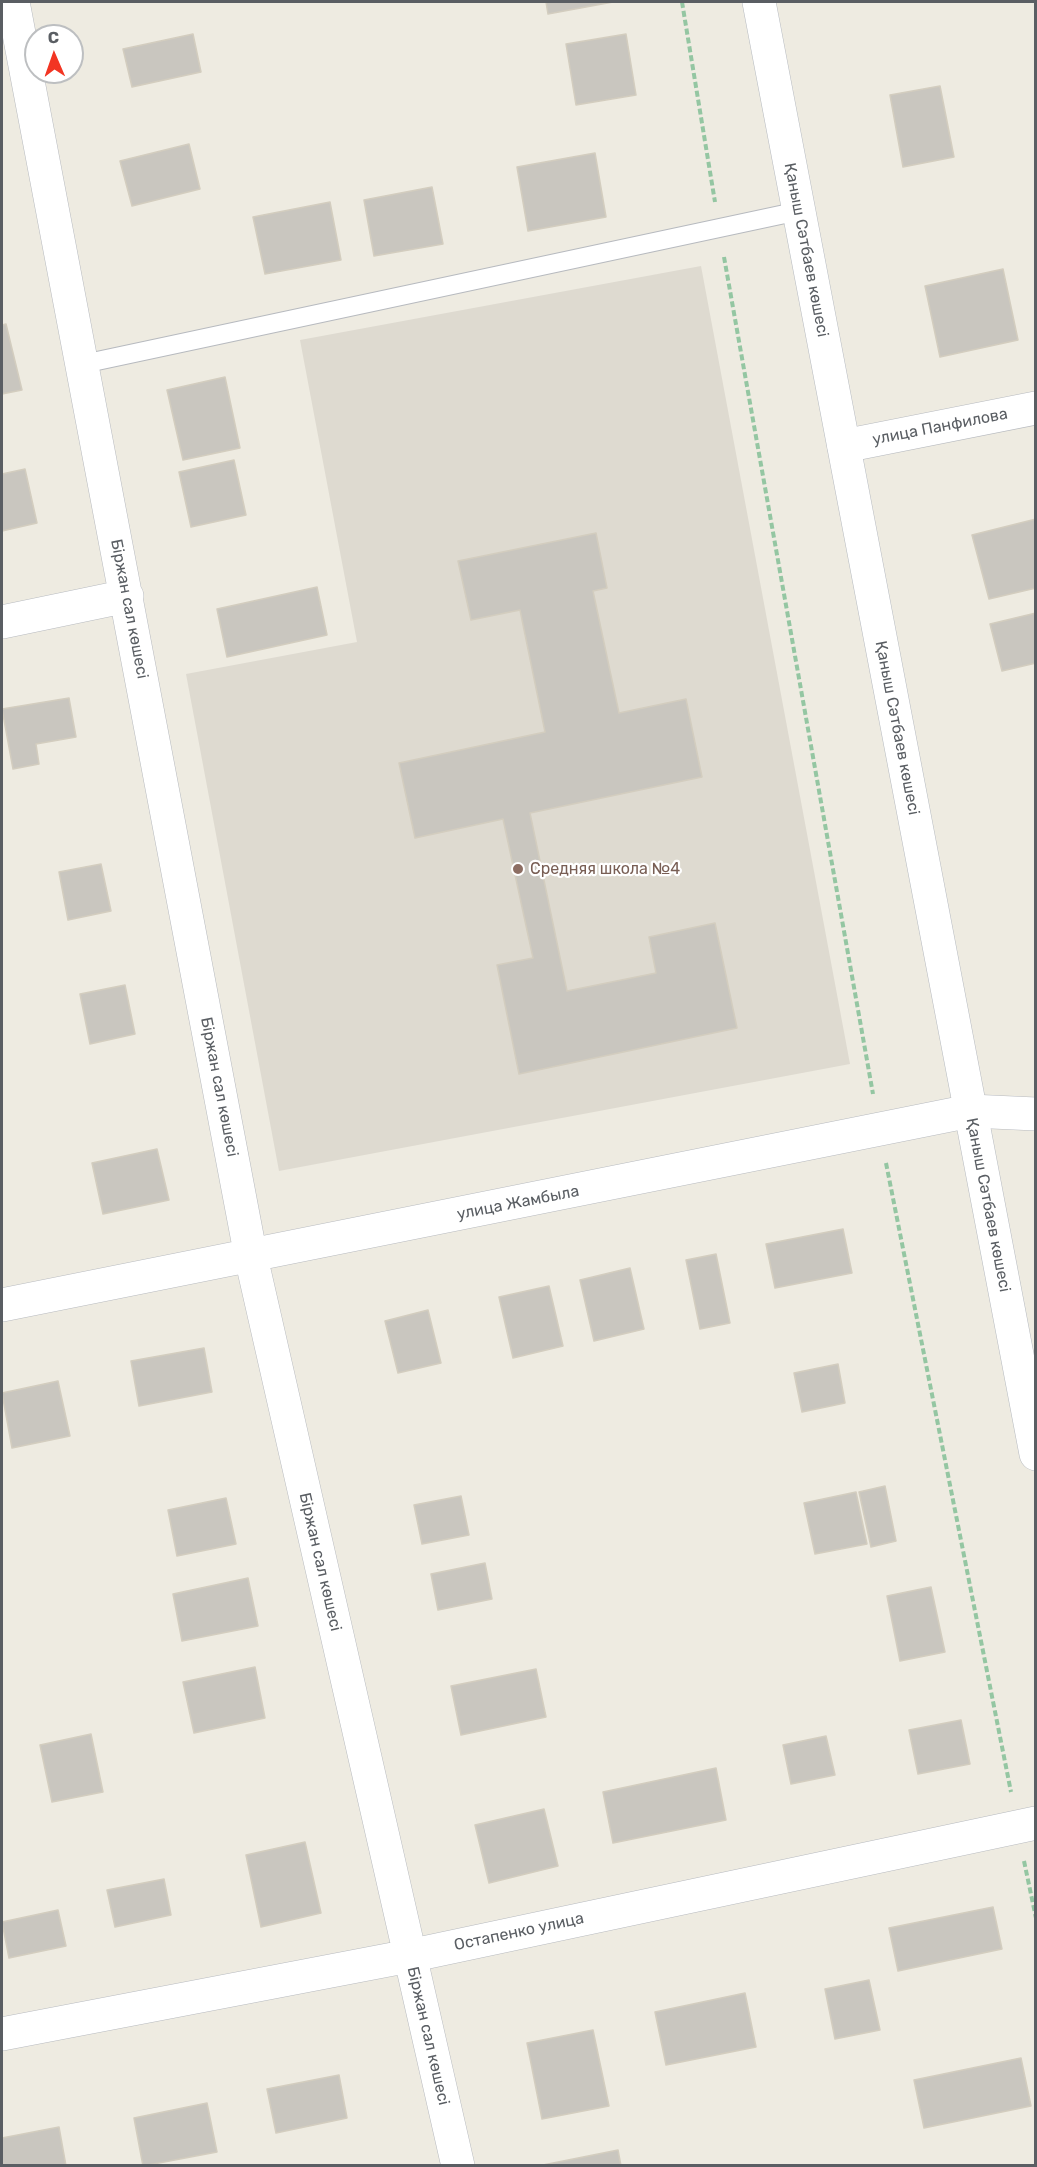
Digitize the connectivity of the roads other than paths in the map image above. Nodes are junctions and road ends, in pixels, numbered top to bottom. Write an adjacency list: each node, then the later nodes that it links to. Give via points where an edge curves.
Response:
1 (13, 2): 4 (street, Біржан сал көшесі)
2 (759, 2): 3 (street, Қаныш Сәтбаев көшесі)
3 (799, 211): 4 (lane); 6 (street, Қаныш Сәтбаев көшесі)
4 (83, 364): 7 (street, Біржан сал көшесі)
5 (1035, 408): 6 (street, улица Панфилова)
6 (843, 446): 9 (street, Қаныш Сәтбаев көшесі)
7 (127, 596): 8 (street); 11 (street, Біржан сал көшесі)
8 (2, 622)
9 (970, 1111): 10 (street, улица Жамбыла); 11 (street, улица Жамбыла); 13 (street, Қаныш Сәтбаев көшесі)
10 (1035, 1114)
11 (251, 1257): 12 (street, улица Жамбыла); 15 (street, Біржан сал көшесі)
12 (2, 1305)
13 (1035, 1454)
14 (1027, 1825): 15 (street, Остапенко улица)
15 (410, 1956): 16 (street, Остапенко улица); 17 (street, Біржан сал көшесі)
16 (2, 2034)
17 (458, 2166)

